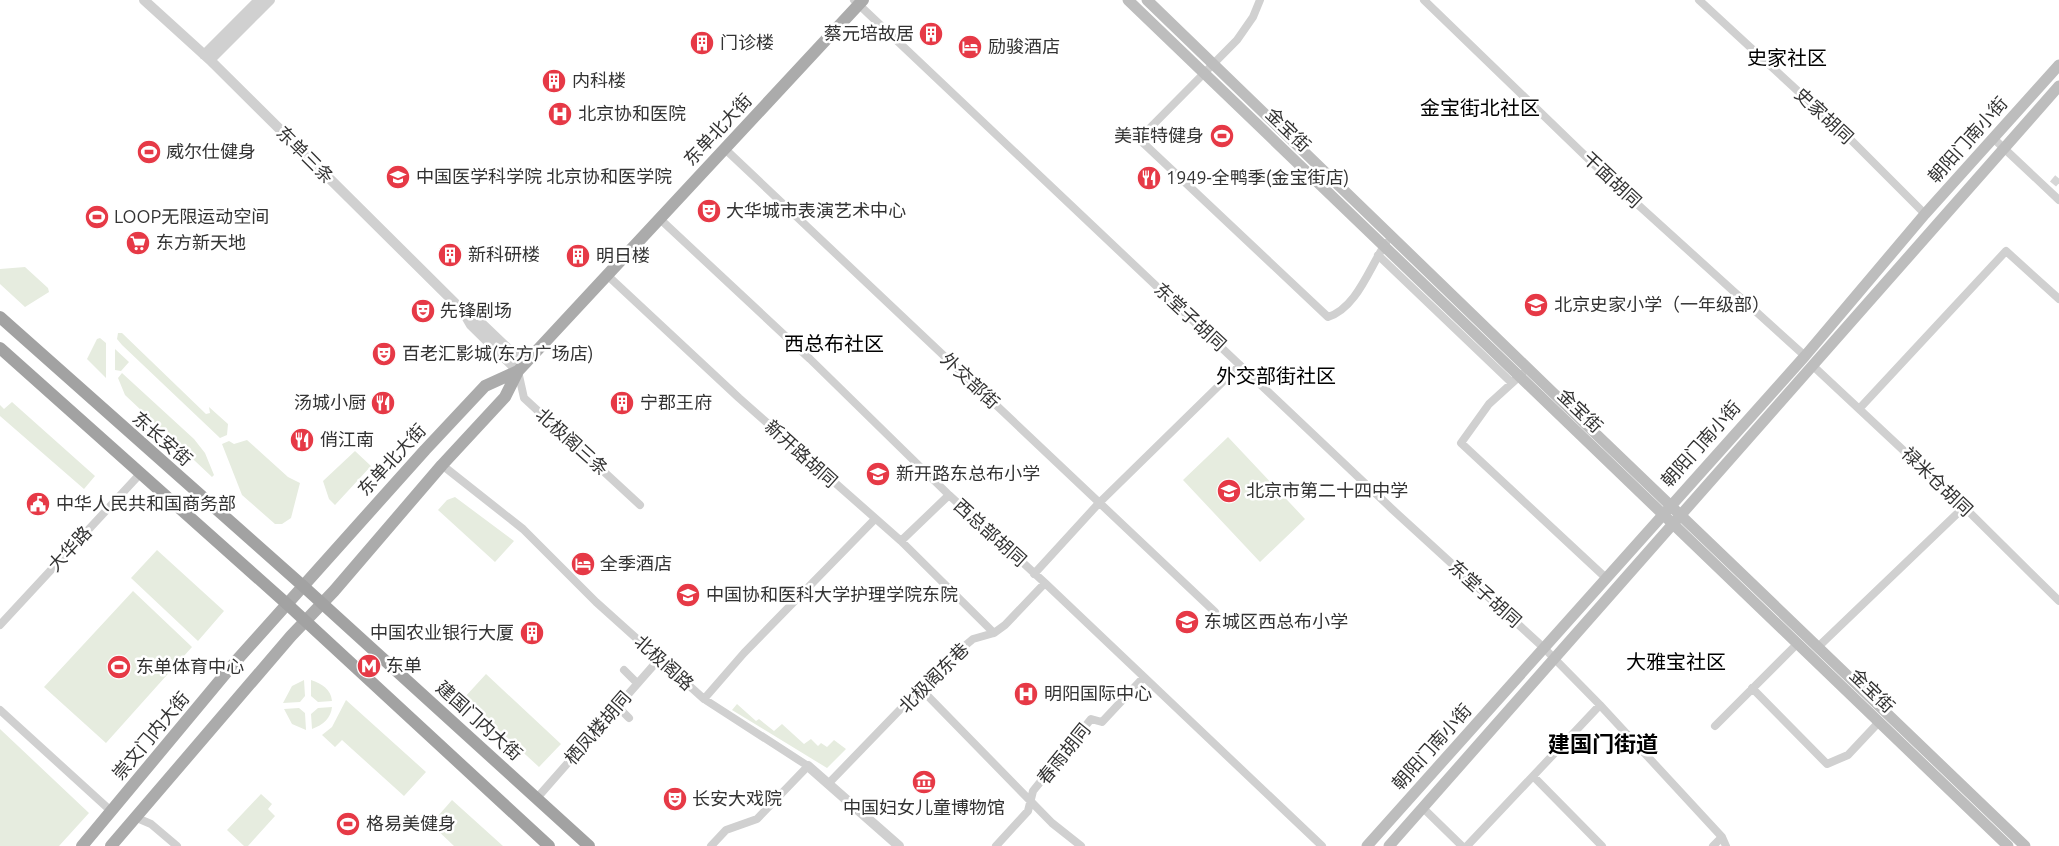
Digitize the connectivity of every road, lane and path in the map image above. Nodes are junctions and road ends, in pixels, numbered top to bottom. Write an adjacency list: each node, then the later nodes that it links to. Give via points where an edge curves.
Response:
1 (144, 0): 10 (street, 东单三条)
2 (259, 0): 10 (street)
3 (270, 0): 10 (street)
4 (1128, 0): 13 (main road, 金宝街)
5 (1147, 0): 11 (main road, 金宝街)
6 (1260, 0): 11 (street, via 1246,28)
7 (1424, 0): 26 (street, 干面胡同, via 1597,167)
8 (1699, 0): 19 (street, 史家胡同, via 1851,140)
9 (858, 1): 16 (main road, 东单北大街); 27 (street, 东堂子胡同)
10 (207, 58): 28 (street, 东单三条, via 464,312 471,325)
11 (1213, 64): 13 (street); 21 (main road, 金宝街)
12 (2059, 65): 15 (main road, 朝阳门南小街)
13 (1204, 74): 21 (main road, 金宝街); 21 (street, via 1138,139 1328,317 1339,314 1359,289)
14 (2059, 86): 17 (main road, 朝阳门南小街)
15 (1993, 138): 17 (street); 19 (main road, 朝阳门南小街)
16 (725, 148): 20 (main road, 东单北大街); 35 (street, 外交部街)
17 (2003, 148): 18 (street, via 2050,187); 26 (main road, 朝阳门南小街)
18 (2059, 200)
19 (1925, 214): 26 (main road, 朝阳门南小街)
20 (660, 219): 22 (main road, 东单北大街); 34 (street, 西总部胡同)
21 (1384, 246): 29 (main road, 金宝街); 30 (main road, 金宝街)
22 (607, 275): 28 (main road, 东单北大街); 39 (street, 新开路胡同)
23 (2059, 300): 31 (street, via 2006,251)
24 (0, 317): 45 (highway, 东长安街)
25 (0, 348): 33 (highway)
26 (1808, 360): 31 (street, 禄米仓胡同); 38 (main road, 朝阳门南小街); 40 (main road, 朝阳门南小街)
27 (1240, 365): 35 (street); 55 (street, 东堂子胡同)
28 (521, 368): 32 (main road, 东单北大街, via 505,397); 36 (street, 北极阁三条, via 524,398); 45 (main road, 东单北大街, via 485,386)
29 (1529, 368): 30 (street); 38 (main road, 金宝街)
30 (1515, 380): 38 (main road, 金宝街); 43 (street, via 1489,404 1461,443)
31 (1859, 409): 37 (street, 禄米仓胡同)
32 (442, 465): 48 (main road, 东单北大街); 56 (street, 北极阁路, via 524,529 596,602)
33 (140, 474): 47 (highway); 51 (street, 大华路)
34 (949, 495): 41 (street); 42 (street, 西总部胡同)
35 (1099, 503): 42 (street); 49 (street, 外交部街)
36 (640, 505)
37 (1964, 507): 46 (street, 禄米仓胡同); 54 (street)
38 (1666, 510): 40 (main road, 金宝街); 43 (main road, 朝阳门南小街)
39 (874, 520): 41 (street, 新开路胡同); 63 (street, via 744,653)
40 (1676, 520): 53 (main road, 金宝街); 54 (main road, 金宝街); 57 (main road, 朝阳门南小街)
41 (901, 541): 52 (street, 新开路胡同)
42 (1034, 574): 44 (street, 西总部胡同)
43 (1606, 578): 55 (main road, 朝阳门南小街)
44 (1045, 583): 52 (street, 北极阁东巷); 59 (street, 西总部胡同)
45 (302, 586): 47 (main road, 东单北大街); 48 (highway, 东长安街)
46 (2059, 601)
47 (287, 604): 50 (highway); 76 (main road, 崇文门内大街)
48 (322, 604): 50 (main road, 东单北大街); 73 (highway, 建国门内大街)
49 (1215, 612)
50 (306, 621): 77 (main road, via 164,782); 82 (highway)
51 (0, 625)
52 (994, 633): 62 (street, 北极阁东巷, via 974,639 949,659)
53 (1797, 644): 61 (street); 68 (main road, 金宝街)
54 (1818, 646): 97 (main road, 金宝街)
55 (1544, 648): 57 (street, 东堂子胡同); 89 (main road, 朝阳门南小街)
56 (660, 658): 60 (street, 栖凤楼胡同); 63 (street, 北极阁路)
57 (1554, 658): 64 (street, 东堂子胡同); 75 (main road, 朝阳门南小街)
58 (624, 670): 60 (street)
59 (1144, 677): 74 (street, 春雨胡同, via 1102,722 1091,719 1033,791); 88 (street, 西总部胡同)
60 (637, 683): 65 (street, 栖凤楼胡同)
61 (1752, 688): 68 (street, via 1827,764 1848,755); 69 (street)
62 (921, 689): 72 (street, 北极阁东巷); 74 (street)
63 (704, 699): 70 (street, 北极阁路)
64 (1600, 705): 71 (street); 78 (street, 东堂子胡同)
65 (617, 706): 67 (street); 73 (street, 栖凤楼胡同)
66 (0, 710): 76 (street)
67 (629, 718)
68 (1879, 722): 96 (main road, 金宝街)
69 (1715, 726)
70 (808, 766): 72 (street, 北极阁路); 84 (street, via 757,819 726,830)
71 (1534, 776): 92 (street); 93 (street)
72 (828, 784): 85 (street, 北极阁路)
73 (537, 798): 83 (highway, 建国门内大街)
74 (1031, 799): 86 (street, 春雨胡同, via 1028,811); 87 (street, via 1052,823)
75 (1423, 808): 90 (main road, 朝阳门南小街); 91 (street)
76 (111, 811): 79 (main road, 崇文门内大街)
77 (137, 818): 80 (main road); 81 (street, via 151,824)
78 (1722, 837): 94 (street); 95 (street, 东堂子胡同)
79 (82, 846)
80 (111, 846)
81 (177, 846)
82 (549, 846)
83 (588, 846)
84 (711, 846)
85 (899, 846)
86 (996, 846)
87 (1082, 846)
88 (1322, 846)
89 (1367, 846)
90 (1389, 846)
91 (1462, 846)
92 (1467, 846)
93 (1602, 846)
94 (1713, 846)
95 (1726, 846)
96 (2008, 846)
97 (2025, 846)

